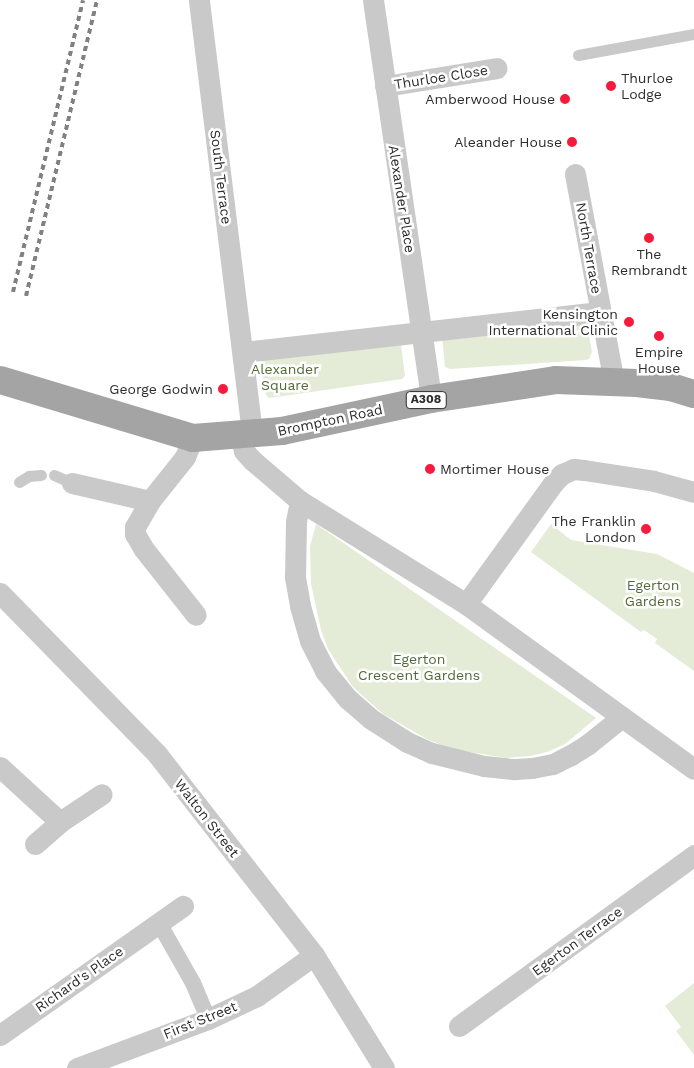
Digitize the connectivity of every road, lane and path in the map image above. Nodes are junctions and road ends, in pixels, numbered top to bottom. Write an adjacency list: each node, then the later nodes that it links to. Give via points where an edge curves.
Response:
1 (201, 0): 10 (street, South Terrace)
2 (373, 0): 6 (street, Alexander Place)
3 (694, 34): 4 (lane)
4 (578, 54)
5 (497, 68): 6 (street, Thurloe Close)
6 (385, 86): 9 (street, Alexander Place)
7 (575, 174): 8 (street, North Terrace)
8 (600, 312): 9 (street); 12 (street, North Terrace)
9 (422, 332): 10 (street); 14 (street, Alexander Place)
10 (243, 352): 15 (street)
11 (0, 380): 16 (main road, Brompton Road / A308)
12 (614, 382): 13 (main road, Brompton Road / A308, via 671,387); 14 (main road, Brompton Road / A308, via 556,380)
13 (694, 394)
14 (431, 399): 15 (main road, Brompton Road / A308, via 282,431)
15 (246, 435): 16 (main road, Brompton Road / A308); 22 (street, via 244,451)
16 (193, 438): 21 (street, via 184,457)
17 (41, 475): 19 (lane, via 29,476)
18 (63, 479): 21 (street)
19 (19, 482)
20 (694, 492): 24 (street, via 654,481 584,470 574,469 562,474)
21 (150, 500): 25 (street, via 137,520 135,534)
22 (300, 501): 24 (street); 26 (street, via 296,522 296,577 310,641 325,671 348,700 370,720 432,753 468,763 532,768 553,764 572,755)
23 (0, 593): 35 (street, Walton Street, via 157,754)
24 (466, 604): 26 (street)
25 (196, 615)
26 (622, 717): 28 (street)
27 (0, 767): 30 (street)
28 (694, 769)
29 (102, 794): 30 (street)
30 (60, 822): 31 (street)
31 (35, 844)
32 (692, 862): 37 (street, Egerton Terrace)
33 (183, 906): 34 (street, Richard's Place)
34 (158, 923): 36 (street); 38 (street, Richard's Place)
35 (314, 955): 36 (street, First Street, via 257,996); 40 (street, Walton Street)
36 (208, 1019): 39 (street, First Street)
37 (459, 1026)
38 (0, 1035)
39 (77, 1068)
40 (384, 1068)

